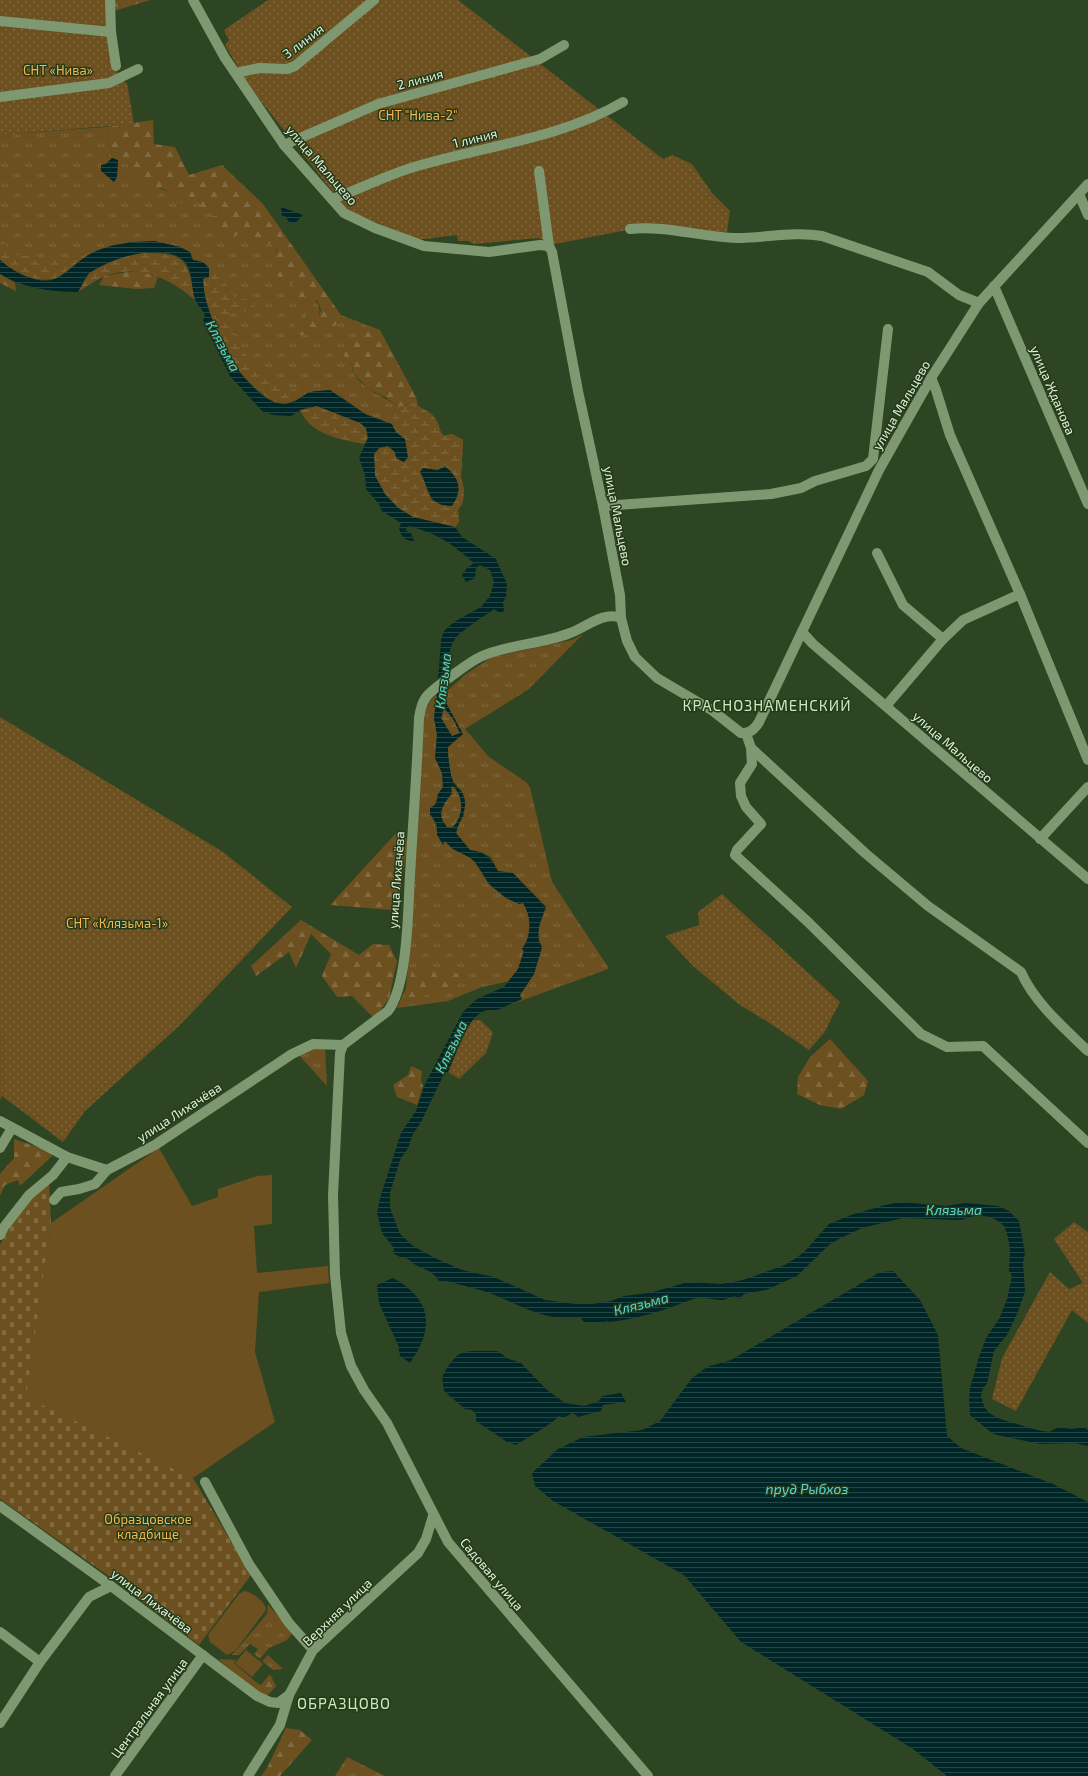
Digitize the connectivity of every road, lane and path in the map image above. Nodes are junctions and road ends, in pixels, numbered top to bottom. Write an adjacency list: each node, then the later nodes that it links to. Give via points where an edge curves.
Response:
1 (110, 0): 5 (street)
2 (193, 0): 9 (street, улица Мальцево, via 213,39)
3 (374, 0): 9 (street, 3 линия, via 295,66 287,69 260,68)
4 (0, 20): 5 (street)
5 (111, 32): 7 (street)
6 (564, 45): 12 (street, 2 линия, via 540,59 378,104)
7 (116, 66)
8 (138, 69): 10 (street, via 109,83)
9 (236, 73): 12 (street, улица Мальцево)
10 (0, 98)
11 (623, 102): 16 (street, 1 линия, via 601,115 534,137 414,167)
12 (284, 145): 16 (street, улица Мальцево)
13 (539, 171): 19 (street, улица Мальцево)
14 (1088, 184): 15 (street, улица Мальцево)
15 (1079, 194): 17 (street); 20 (street, улица Мальцево)
16 (332, 199): 19 (street, улица Мальцево, via 344,213 375,228 424,246 489,252)
17 (1088, 215)
18 (630, 229): 21 (street, via 661,229 703,236 738,238 807,233 822,236 928,272 959,295)
19 (549, 246): 26 (street, улица Мальцево)
20 (994, 286): 21 (street, улица Мальцево); 25 (street, улица Жданова)
21 (979, 303): 23 (street, улица Мальцево)
22 (888, 329): 24 (street)
23 (931, 378): 24 (street, улица Мальцево); 28 (street, via 950,435)
24 (874, 467): 26 (street, via 771,494); 30 (street, улица Мальцево)
25 (1088, 504)
26 (603, 506): 29 (street, улица Мальцево, via 620,595)
27 (877, 553): 31 (street, via 903,604)
28 (1020, 594): 31 (street, via 963,620); 35 (street)
29 (621, 618): 33 (street, улица Мальцево, via 627,641 635,657 658,678 713,711 736,731); 39 (street, улица Лихачёва, via 614,615 598,619 570,633 490,653 461,669 422,701 408,913 399,988 388,1011)
30 (802, 632): 32 (street, улица Мальцево); 33 (street, улица Мальцево, via 760,722 755,729)
31 (943, 640): 32 (street)
32 (886, 706): 37 (street, улица Мальцево)
33 (746, 734): 34 (street)
34 (752, 748): 40 (street, via 865,853 928,906 1021,972 1026,983 1043,1004); 43 (street, via 752,764 740,783 741,796 746,807 761,824 735,855 808,922 921,1034 947,1047 983,1046)
35 (1088, 760)
36 (1088, 787): 37 (street)
37 (1040, 839): 38 (street, улица Мальцево)
38 (1088, 879)
39 (343, 1044): 46 (street, улица Лихачёва, via 313,1044 292,1054 155,1145); 51 (street, Садовая улица, via 338,1062 333,1195 342,1333 351,1366 387,1423)
40 (1088, 1051)
41 (0, 1121): 42 (street)
42 (12, 1128): 44 (street); 45 (street)
43 (1088, 1143)
44 (0, 1148)
45 (67, 1156): 46 (street); 48 (street, via 53,1175 29,1195)
46 (107, 1170): 47 (street, улица Лихачёва, via 95,1184 79,1190 61,1192)
47 (54, 1200)
48 (0, 1235)
49 (205, 1482): 54 (street, via 249,1564 289,1623)
50 (0, 1506): 52 (street, улица Лихачёва)
51 (433, 1516): 54 (street, Верхняя улица, via 426,1539 418,1553); 61 (street, Садовая улица, via 448,1542)
52 (111, 1586): 55 (street, улица Лихачёва); 56 (street, via 89,1597)
53 (0, 1632): 56 (street)
54 (313, 1650): 57 (street, Верхняя улица)
55 (203, 1655): 57 (street, улица Лихачёва, via 257,1696 270,1702 278,1703); 59 (street, Центральная улица)
56 (40, 1662): 58 (street)
57 (289, 1694): 60 (street, Верхняя улица, via 280,1725)
58 (0, 1724)
59 (115, 1776)
60 (248, 1776)
61 (648, 1776)

